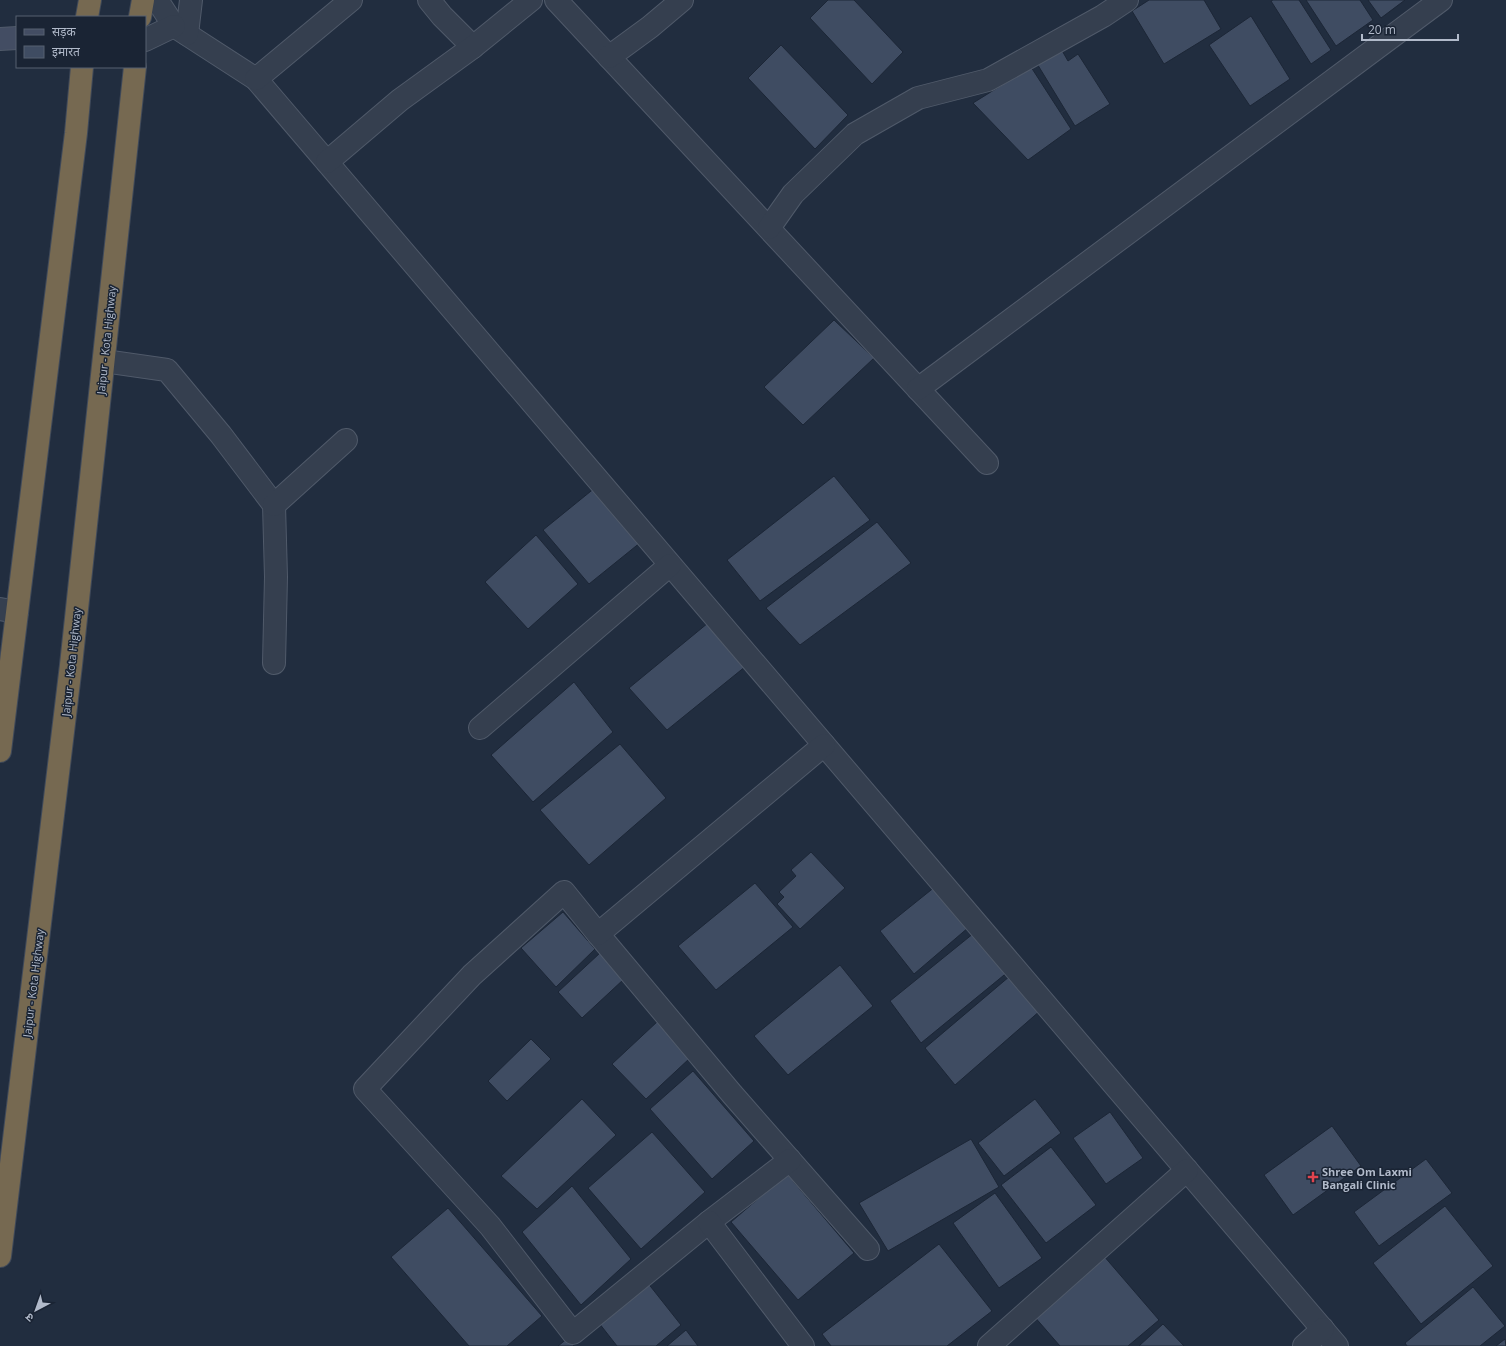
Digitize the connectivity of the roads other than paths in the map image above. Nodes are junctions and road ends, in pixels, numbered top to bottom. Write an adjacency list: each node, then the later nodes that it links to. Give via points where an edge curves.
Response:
1 (90, 0): 12 (highway)
2 (143, 0): 13 (highway)
3 (157, 0): 14 (street)
4 (191, 0): 14 (street)
5 (429, 0): 18 (street)
6 (531, 0): 18 (street)
7 (556, 0): 19 (street)
8 (682, 0): 19 (street)
9 (1127, 0): 24 (street, via 988,80 918,98 855,134 793,194)
10 (1441, 0): 26 (street)
11 (343, 3): 22 (street)
12 (87, 16)
13 (140, 16)
14 (181, 30): 17 (street); 22 (street)
15 (16, 38): 16 (street)
16 (0, 40)
17 (146, 40)
18 (473, 47): 23 (street, via 400,100)
19 (609, 57): 24 (street)
20 (82, 68): 31 (highway, via 76,133)
21 (135, 68): 25 (highway, Jaipur - Kota Highway)
22 (256, 79): 23 (street)
23 (326, 162): 30 (street)
24 (769, 228): 26 (street)
25 (104, 361): 29 (street, via 167,370); 41 (highway, Jaipur - Kota Highway, via 70,672)
26 (918, 389): 28 (street)
27 (346, 440): 29 (street)
28 (987, 463)
29 (274, 505): 32 (street)
30 (670, 565): 33 (street); 34 (street)
31 (8, 611): 35 (highway)
32 (274, 663)
33 (480, 728)
34 (824, 745): 36 (street); 38 (street)
35 (0, 751)
36 (598, 934): 37 (street); 43 (street, via 564,892 472,975 365,1089 490,1226)
37 (790, 1160): 39 (street); 40 (street)
38 (1187, 1170): 42 (street); 45 (street)
39 (709, 1222): 43 (street); 44 (street)
40 (868, 1249)
41 (0, 1256)
42 (1323, 1329): 46 (street); 47 (street)
43 (578, 1339)
44 (804, 1346)
45 (989, 1346)
46 (1304, 1346)
47 (1337, 1346)

